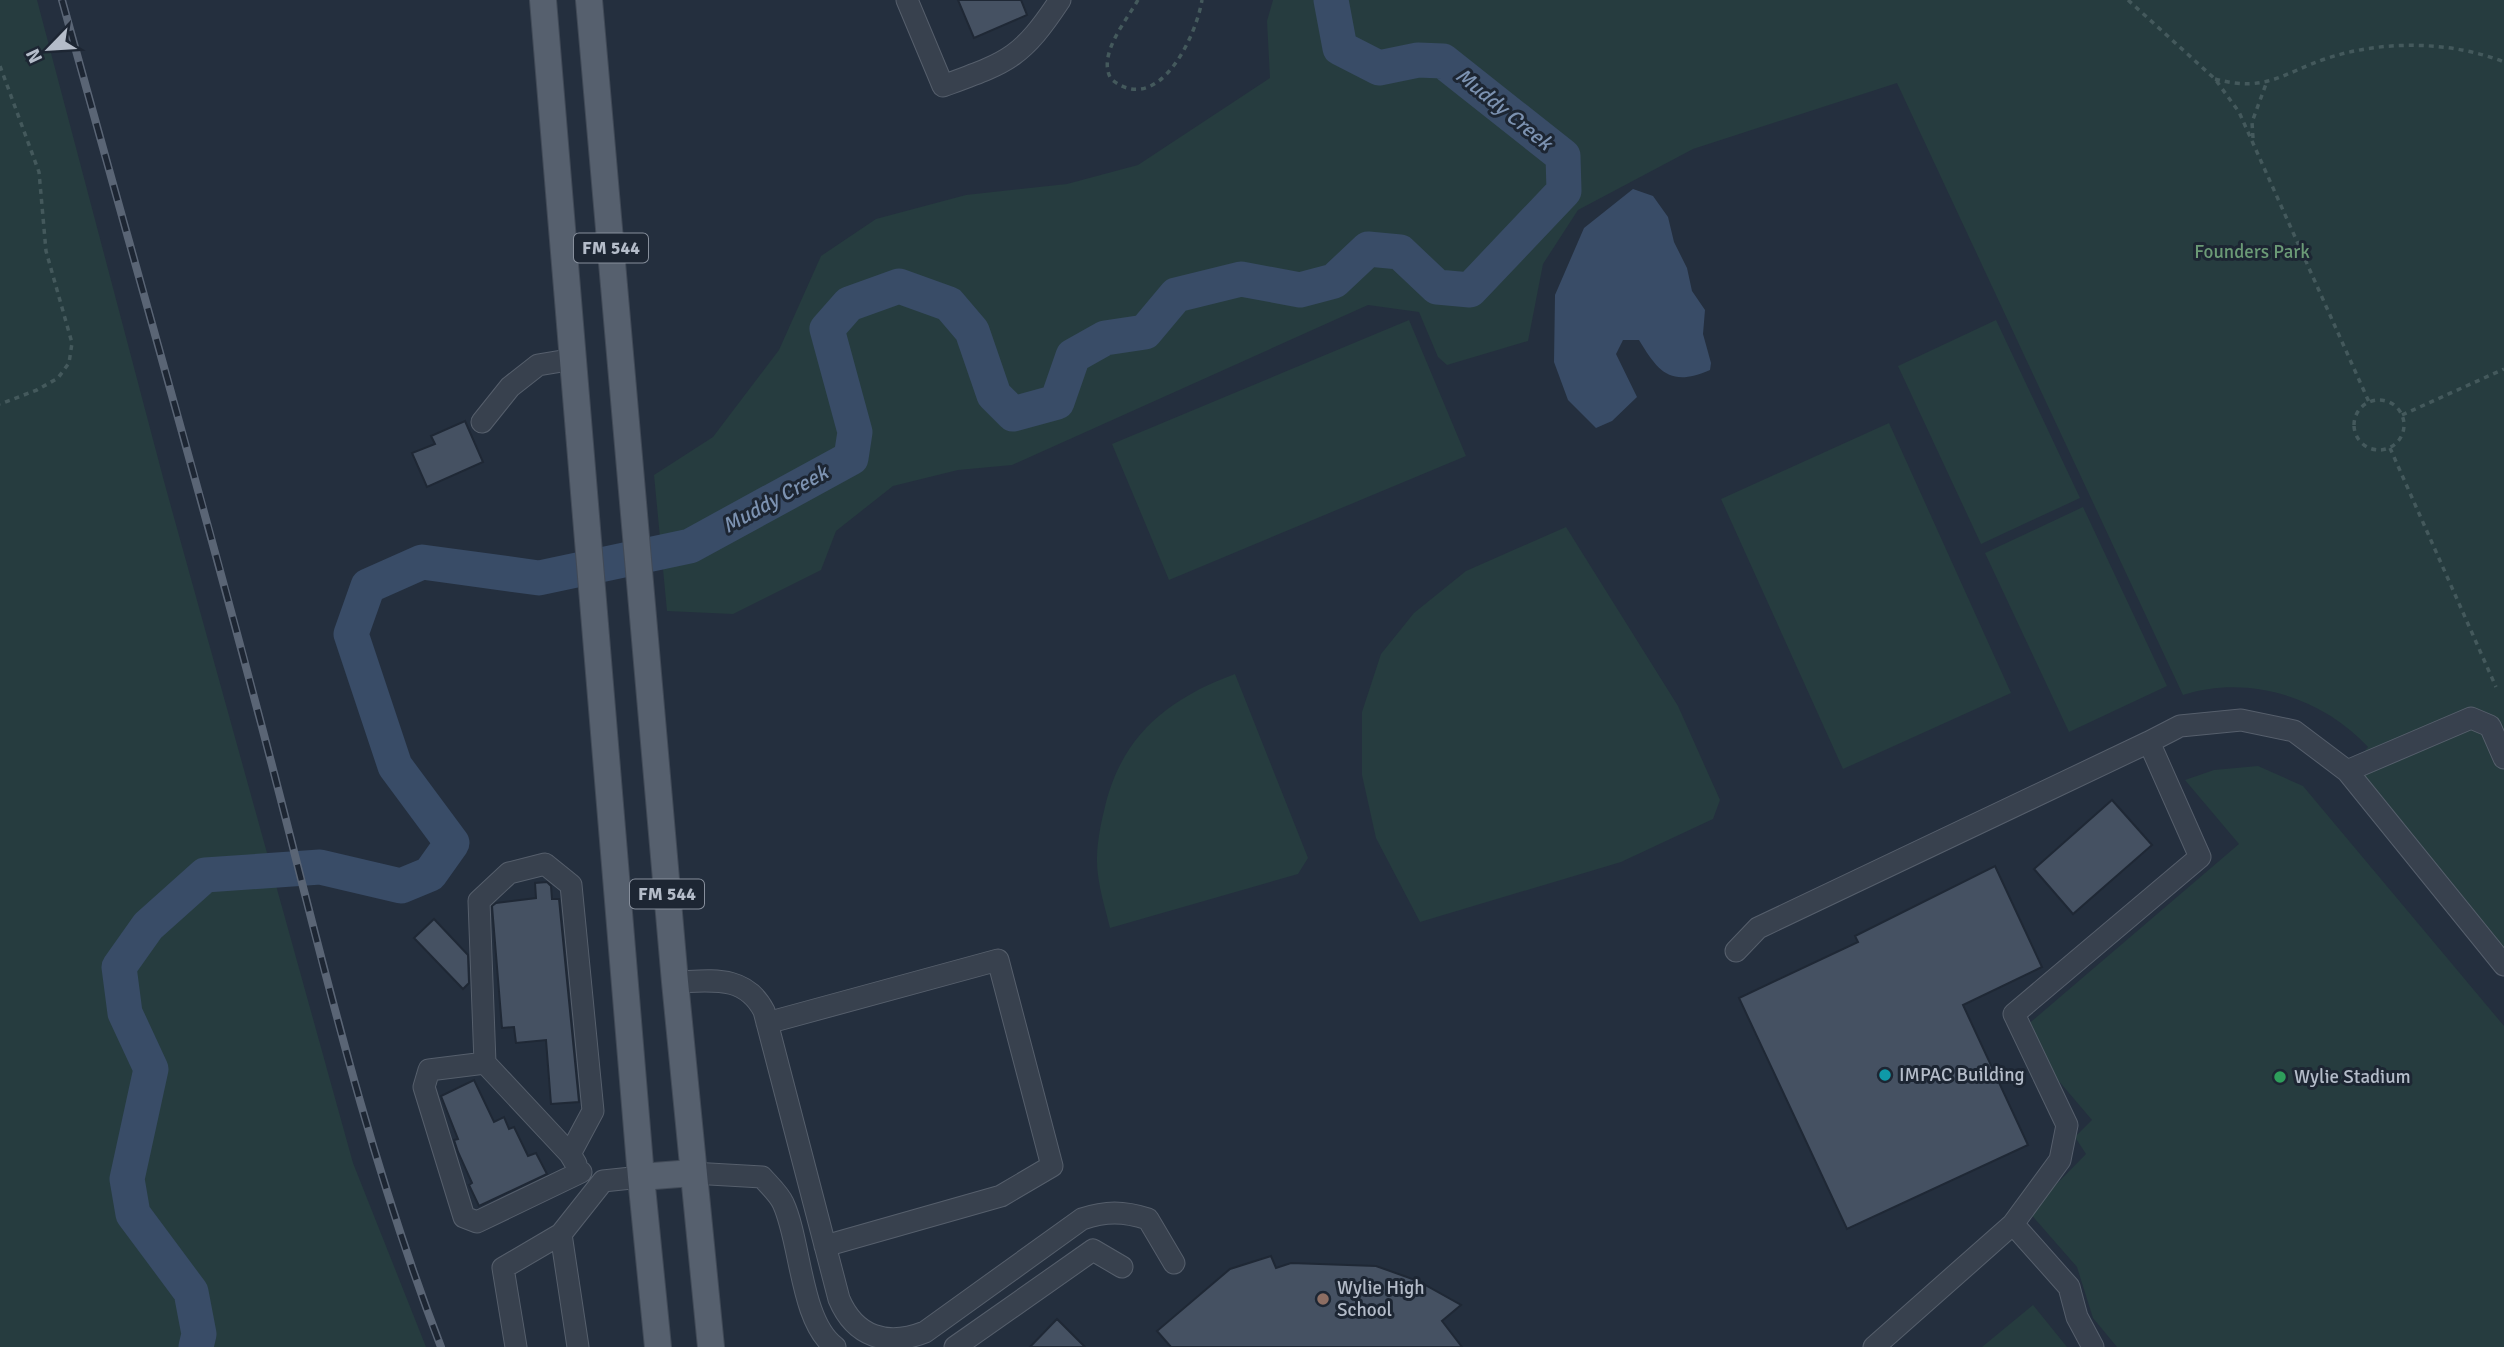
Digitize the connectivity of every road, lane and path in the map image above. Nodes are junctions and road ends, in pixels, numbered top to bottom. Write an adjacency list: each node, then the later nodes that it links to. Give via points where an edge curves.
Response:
1 (543, 0): 13 (main road, FM 544 / FM 544)
2 (589, 0): 26 (main road, FM 544 / FM 544)
3 (907, 0): 4 (lane, via 943,86 1015,56)
4 (1060, 0)
5 (1138, 0): 6 (path, via 1116,37 1107,64 1111,79 1129,90 1148,88 1166,74 1194,32)
6 (1202, 0)
7 (2128, 0): 10 (path)
8 (2504, 62): 11 (path, via 2414,45 2331,56)
9 (0, 66): 16 (path, via 39,172 46,251 72,343 69,363 58,378)
10 (2215, 79): 11 (path, via 2240,85); 12 (path, via 2239,112)
11 (2266, 84): 12 (path, via 2252,122)
12 (2253, 143): 15 (path)
13 (574, 359): 18 (lane, via 538,365 510,387); 31 (main road, FM 544 / FM 544)
14 (2504, 369): 17 (path)
15 (2369, 402): 17 (path, via 2386,401); 19 (path, via 2354,422 2358,439 2370,449)
16 (0, 404)
17 (2402, 415): 19 (path, via 2403,434)
18 (482, 422)
19 (2390, 448): 20 (path)
20 (2496, 687)
21 (2150, 742): 23 (lane, via 2180,726 2241,720 2294,731); 24 (lane, via 1758,928); 33 (lane, via 2200,857 2014,1014 2067,1125 2060,1160)
22 (2504, 758): 23 (lane, via 2490,726 2471,718)
23 (2347, 771): 25 (lane)
24 (1736, 951)
25 (2504, 965)
26 (675, 982): 27 (lane, via 726,981 747,988 757,998); 30 (main road, FM 544 / FM 544)
27 (766, 1023): 35 (lane); 35 (lane, via 998,960 1052,1166 1001,1196)
28 (485, 1063): 29 (lane); 29 (lane, via 429,1070 424,1087 464,1217 477,1222); 29 (lane, via 479,901 509,873 545,864 571,885 593,1111)
29 (575, 1163): 32 (lane)
30 (692, 1173): 31 (main road); 41 (main road, FM 544 / FM 544); 42 (lane, via 762,1177 783,1202 810,1306)
31 (641, 1177): 32 (lane); 40 (main road, FM 544 / FM 544)
32 (603, 1181): 34 (lane)
33 (2013, 1224): 44 (lane); 45 (lane, via 2069,1287 2077,1317)
34 (561, 1234): 38 (lane, via 503,1268); 39 (lane)
35 (825, 1246): 36 (lane, via 846,1315 866,1334 891,1342 925,1332 1082,1219 1103,1212 1126,1212 1148,1219)
36 (1174, 1263)
37 (1122, 1267): 43 (lane, via 1093,1250)
38 (516, 1347)
39 (578, 1347)
40 (658, 1347)
41 (710, 1347)
42 (835, 1347)
43 (955, 1347)
44 (1874, 1347)
45 (2093, 1347)

